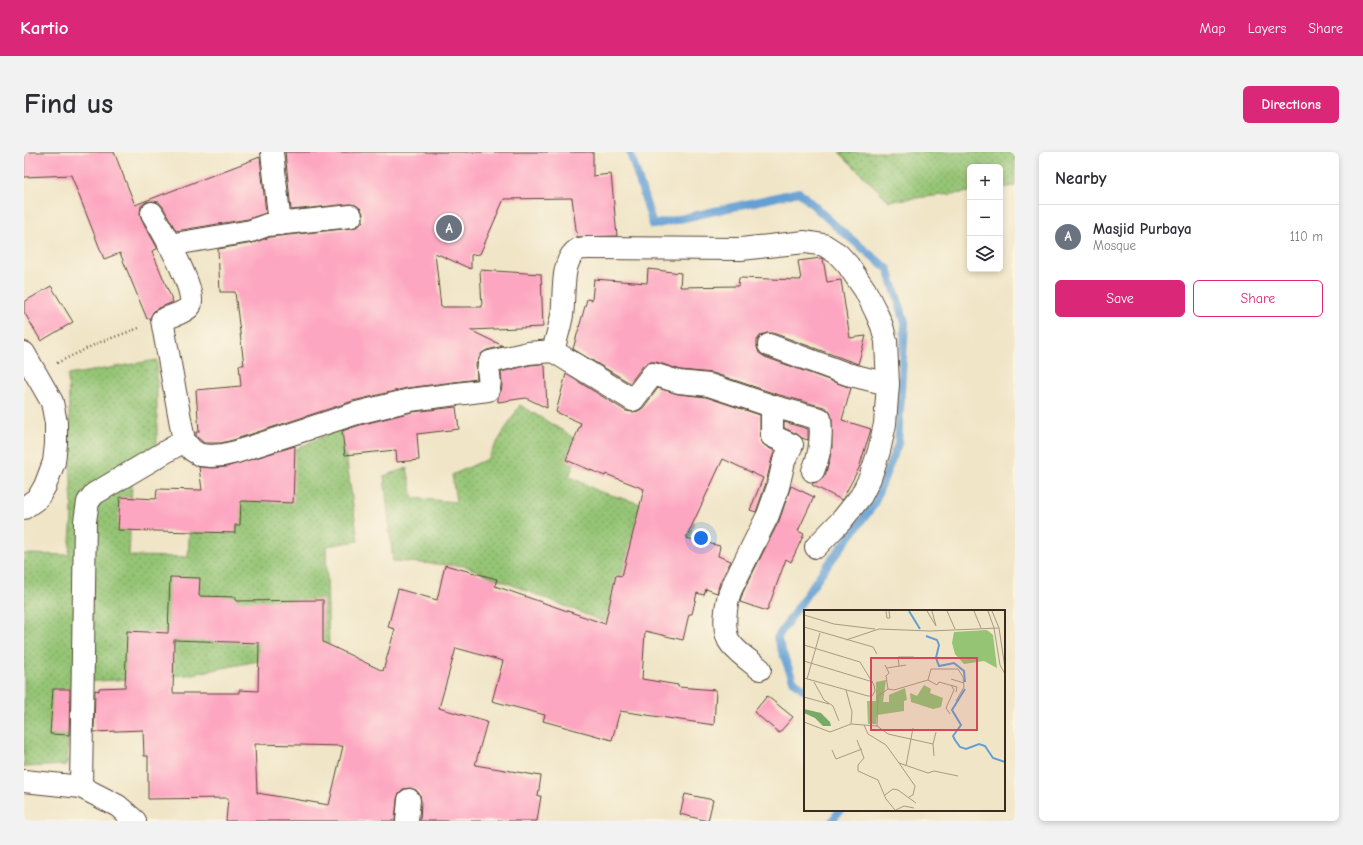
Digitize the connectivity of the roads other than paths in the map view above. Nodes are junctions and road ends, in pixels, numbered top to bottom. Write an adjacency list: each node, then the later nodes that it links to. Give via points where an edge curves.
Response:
1 (272, 152): 4 (street)
2 (152, 213): 5 (street)
3 (352, 216): 4 (street)
4 (280, 224): 5 (street)
5 (170, 245): 12 (street, via 187,281 192,300 186,310 162,320)
6 (769, 345): 10 (street, via 847,374)
7 (553, 350): 10 (street, via 562,314 568,263 579,249 741,249 810,242 824,244 838,254 865,290 886,340); 11 (street, via 633,400 653,374 678,382 709,385); 12 (street, via 490,362 488,390 410,400 357,413 236,452 200,455)
8 (24, 353): 9 (street)
9 (29, 372): 14 (street, via 52,402 56,444 54,462 45,486 38,498)
10 (888, 384): 15 (street, via 886,424 870,478 861,496)
11 (772, 406): 13 (street, via 820,420 819,451); 16 (street, via 772,436 792,445 784,461 768,515 728,597 726,612 730,643)
12 (184, 441): 18 (street, via 100,490 88,502 84,529)
13 (813, 471)
14 (24, 508)
15 (816, 548)
16 (760, 669)
17 (24, 781): 18 (street)
18 (80, 787): 19 (street, via 118,806)
19 (136, 821)

